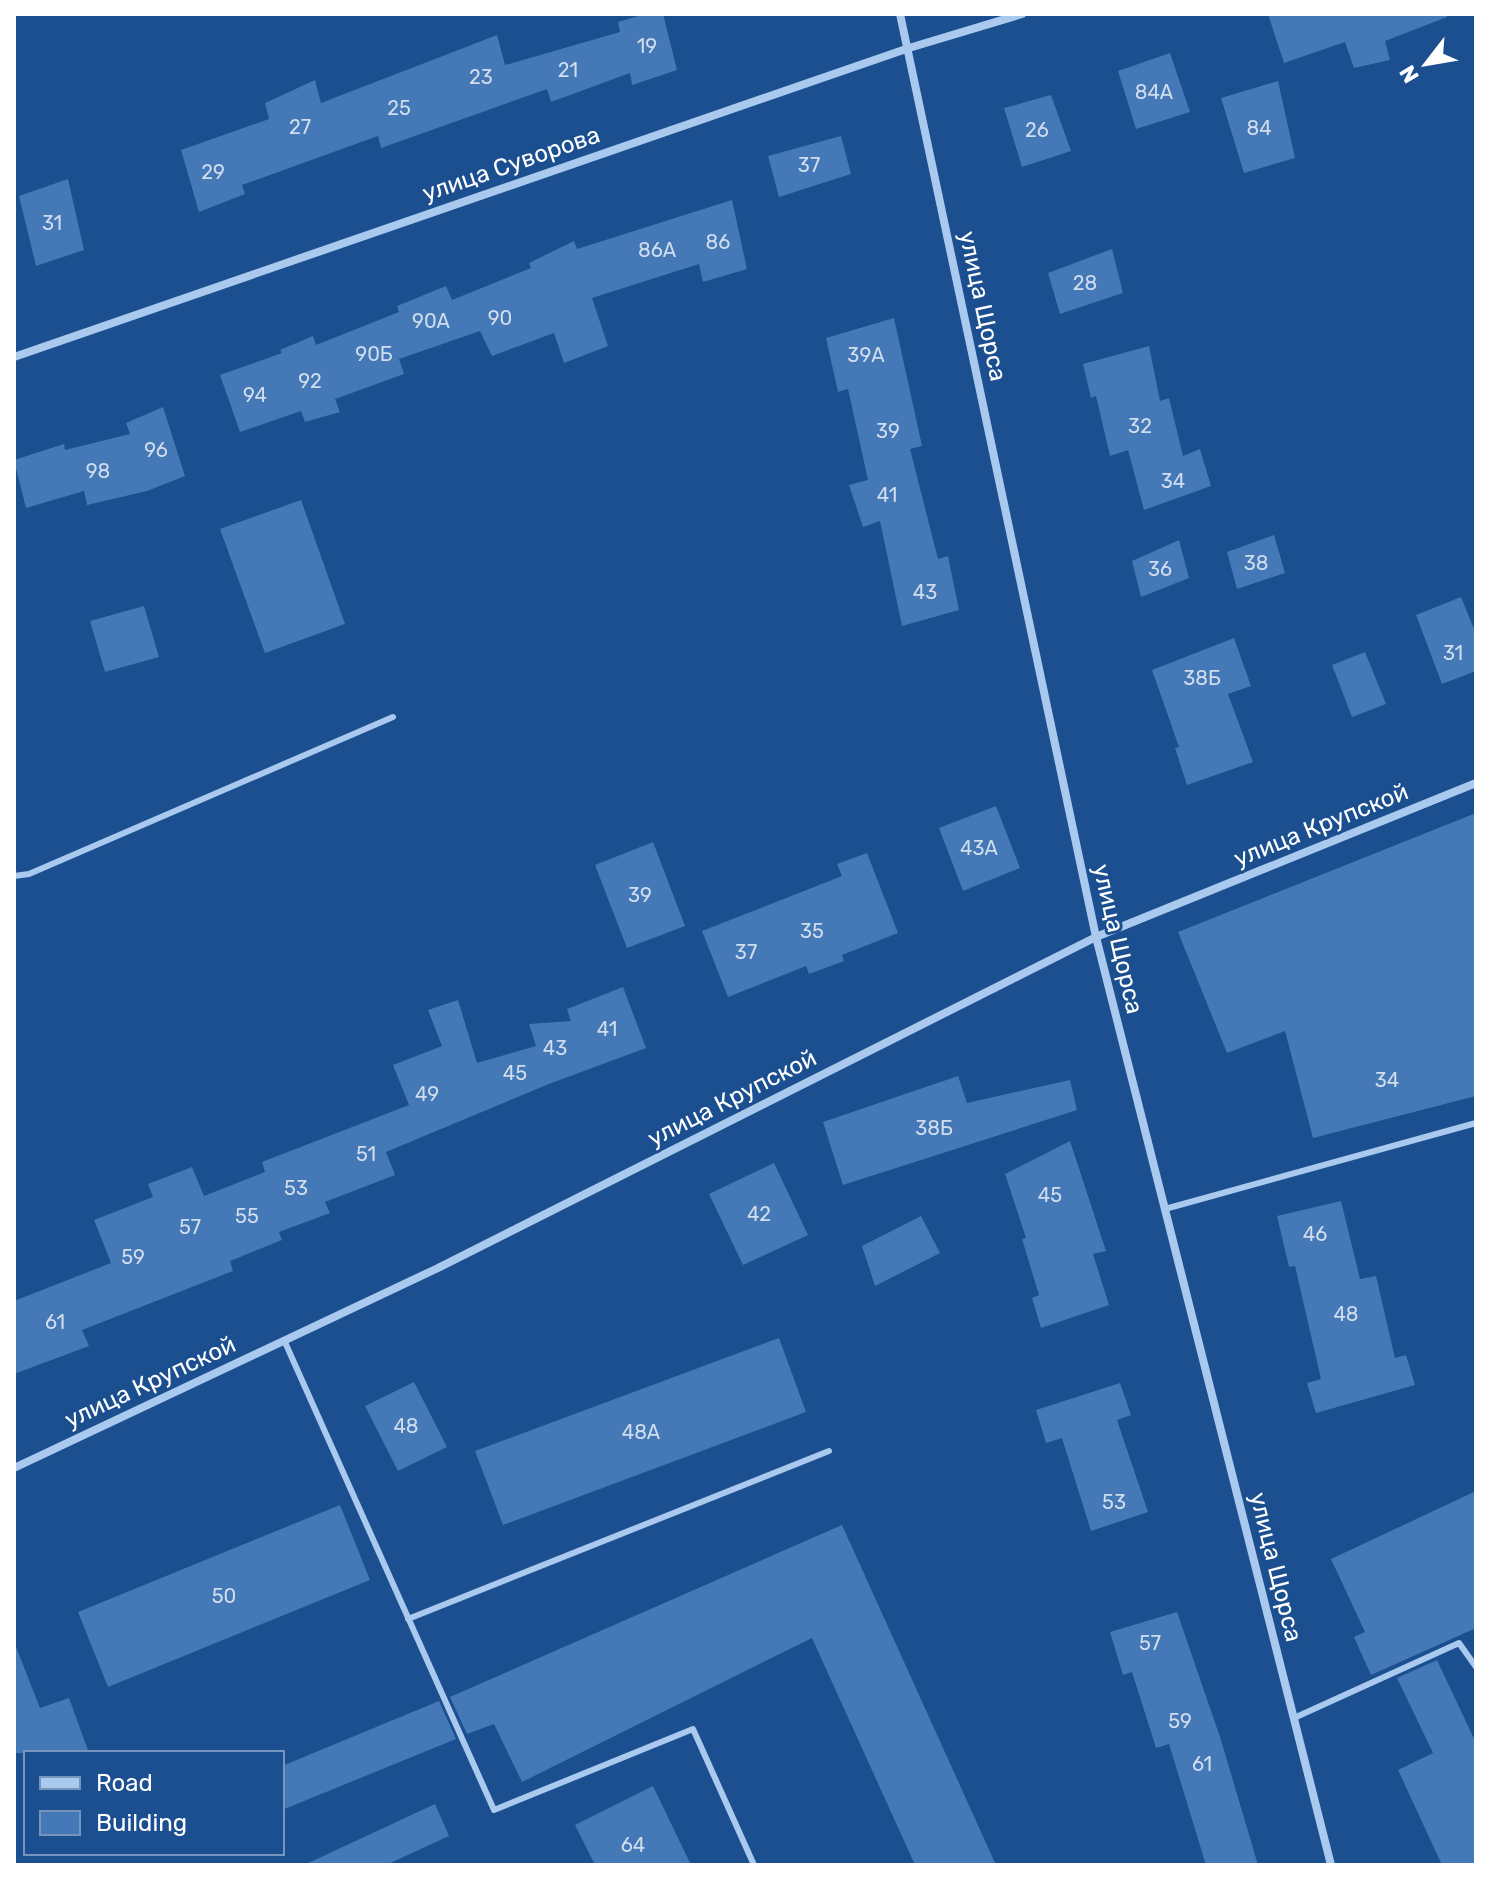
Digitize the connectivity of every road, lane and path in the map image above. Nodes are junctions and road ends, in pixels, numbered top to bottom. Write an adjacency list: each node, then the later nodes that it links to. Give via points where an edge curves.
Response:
1 (900, 14): 3 (street, улица Щорса)
2 (1022, 14): 3 (street, улица Суворова)
3 (909, 48): 4 (street, улица Суворова); 8 (street, улица Щорса)
4 (14, 357)
5 (393, 717): 7 (lane)
6 (1476, 783): 8 (street, улица Крупской)
7 (14, 876)
8 (1096, 937): 10 (street, улица Щорса); 11 (street, улица Крупской)
9 (1476, 1123): 10 (lane)
10 (1165, 1209): 16 (street, улица Щорса)
11 (284, 1340): 13 (street, улица Крупской); 14 (lane)
12 (829, 1451): 14 (lane)
13 (14, 1468)
14 (408, 1619): 17 (lane, via 494,1810 693,1729)
15 (1476, 1667): 16 (lane, via 1459,1643)
16 (1294, 1718): 18 (street, улица Щорса)
17 (754, 1865)
18 (1331, 1865)

